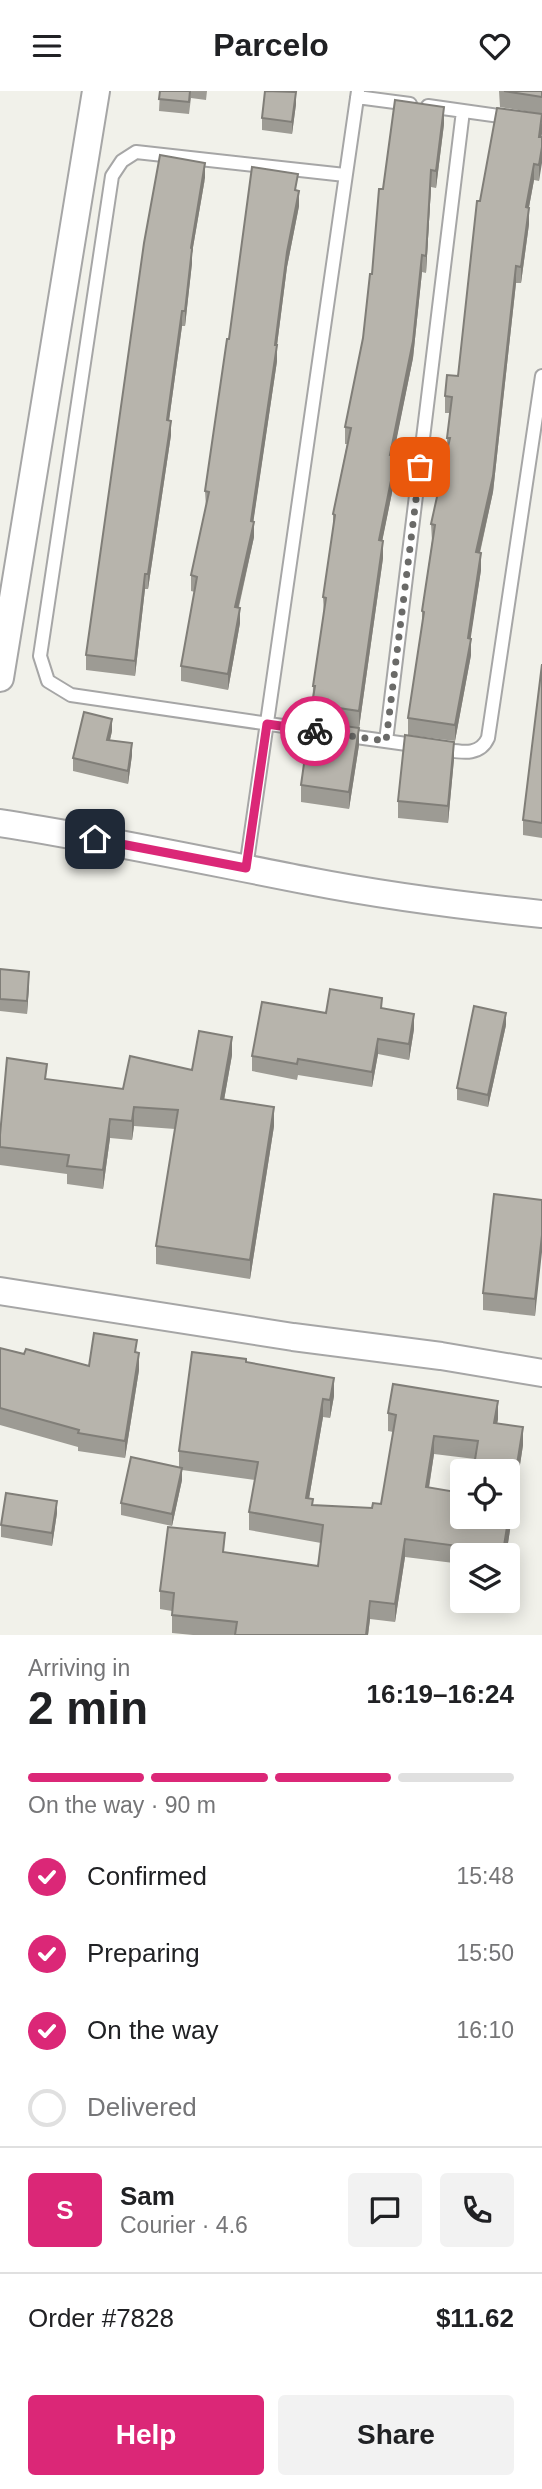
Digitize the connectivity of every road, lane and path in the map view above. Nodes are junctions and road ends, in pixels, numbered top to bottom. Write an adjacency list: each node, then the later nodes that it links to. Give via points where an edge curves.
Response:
1 (96, 91): 7 (street)
2 (357, 94): 3 (lane); 5 (lane)
3 (463, 111): 4 (lane); 9 (lane)
4 (542, 122)
5 (345, 175): 8 (lane); 8 (lane, via 136,152 122,161 112,176 40,656 48,681 71,695)
6 (542, 376): 9 (lane, via 488,738 477,751)
7 (0, 678)
8 (267, 724): 9 (lane); 11 (lane)
9 (386, 741)
10 (0, 823): 11 (street)
11 (246, 868): 12 (street, via 311,882)
12 (542, 914)
13 (0, 1291): 14 (street)
14 (542, 1373)

